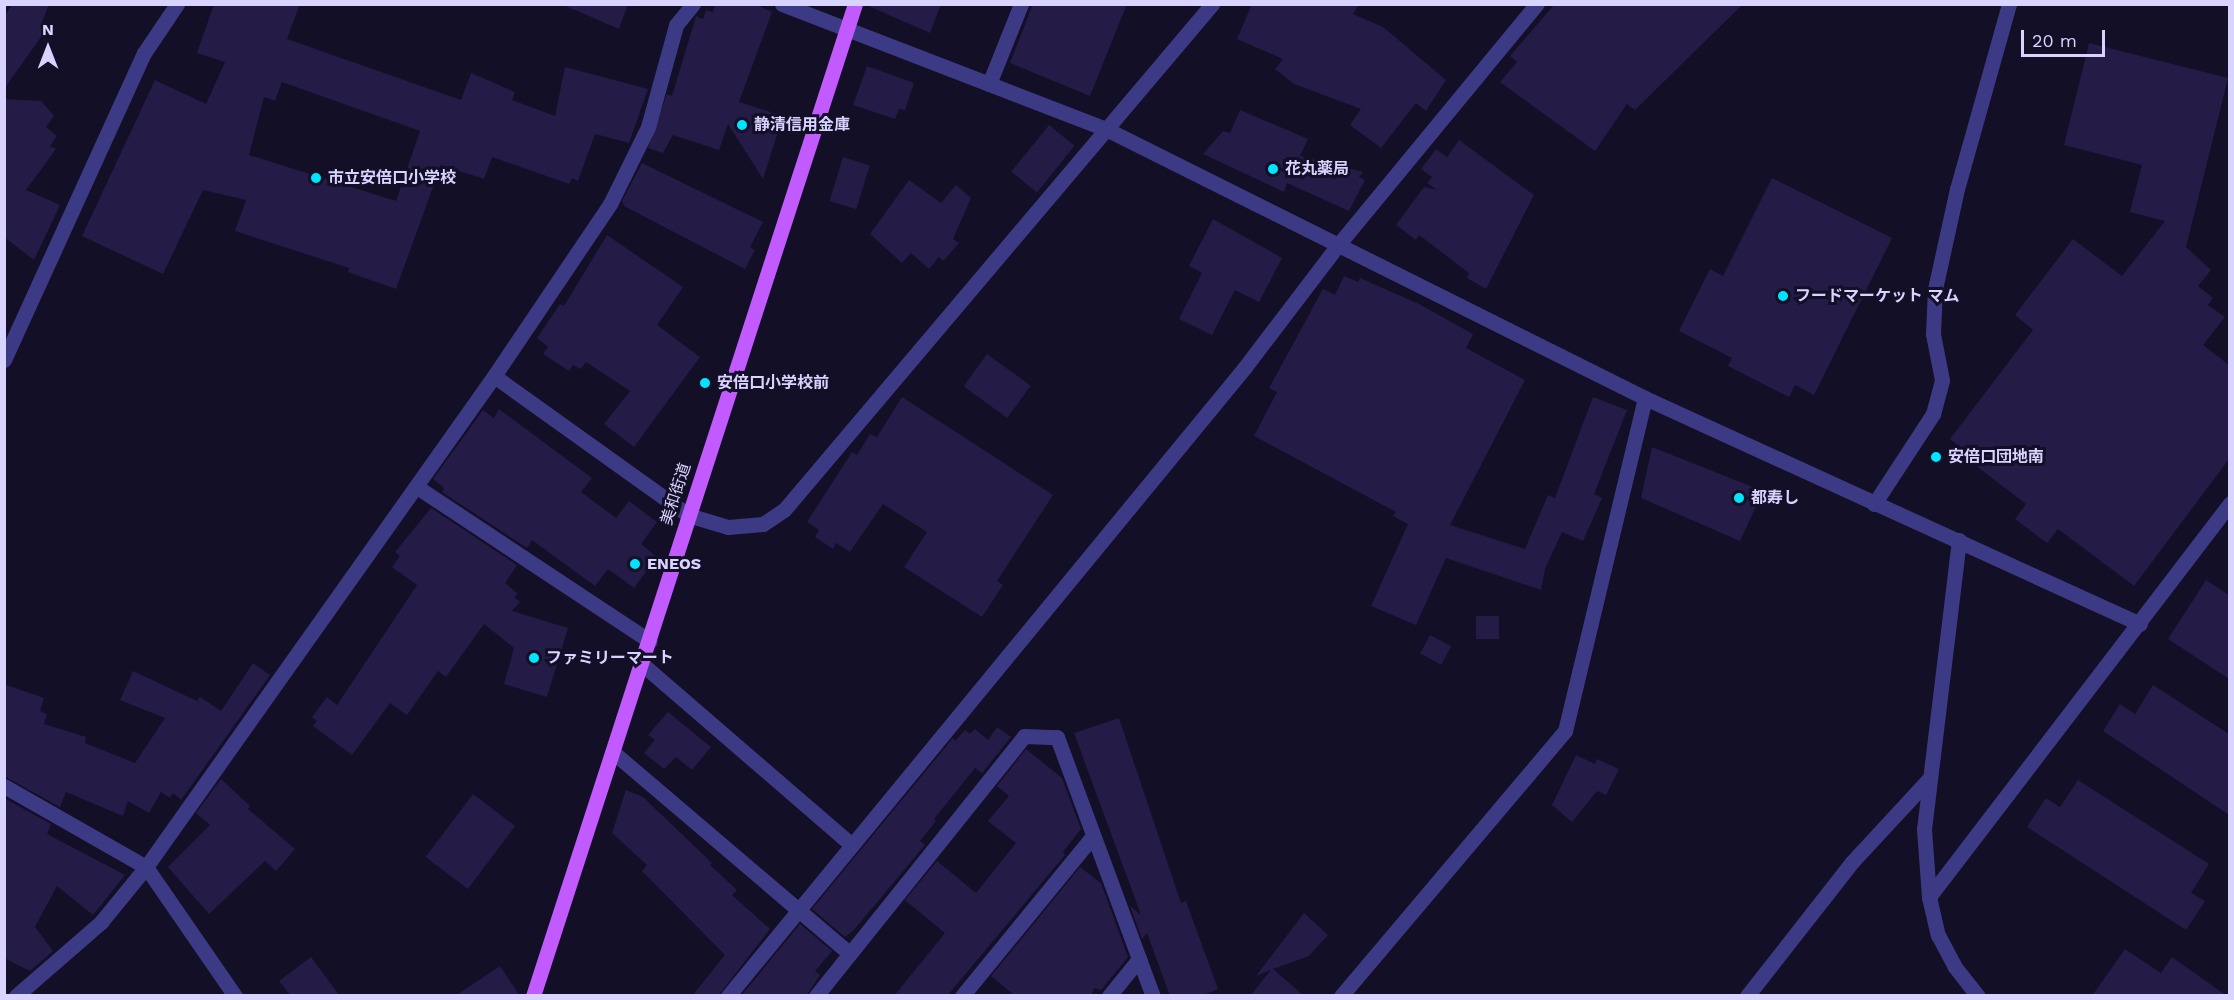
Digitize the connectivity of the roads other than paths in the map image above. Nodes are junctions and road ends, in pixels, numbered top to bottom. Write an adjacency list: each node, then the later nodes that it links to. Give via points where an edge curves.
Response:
1 (177, 4): 13 (street, via 144,53)
2 (693, 4): 14 (street, via 676,25 648,127 610,204)
3 (782, 4): 9 (street)
4 (855, 4): 9 (main road, 美和街道)
5 (1021, 4): 10 (street)
6 (1212, 4): 11 (street)
7 (1537, 4): 12 (street)
8 (2009, 4): 18 (street, via 1957,189 1935,289 1933,334 1942,380 1933,414)
9 (847, 30): 10 (street); 19 (main road, 美和街道)
10 (989, 84): 11 (street)
11 (1108, 130): 12 (street); 19 (street, via 784,510 763,524 746,527 728,527)
12 (1338, 245): 15 (street); 28 (street, via 1245,368)
13 (4, 360)
14 (494, 376): 16 (street); 19 (street)
15 (1645, 398): 18 (street); 42 (street, via 1565,731)
16 (417, 487): 22 (street); 29 (street)
17 (2229, 503): 21 (street)
18 (1874, 504): 20 (street)
19 (688, 515): 22 (main road, 美和街道)
20 (1959, 540): 21 (street); 25 (street)
21 (2140, 624): 30 (street)
22 (650, 641): 23 (main road, 美和街道)
23 (642, 664): 24 (main road, 美和街道); 28 (street)
24 (614, 753): 31 (street); 36 (main road, 美和街道)
25 (1928, 780): 30 (street, via 1924,829); 43 (street, via 1852,862)
26 (4, 786): 29 (street)
27 (1094, 836): 32 (street, via 1057,738 1024,736); 33 (street); 39 (street)
28 (852, 845): 31 (street)
29 (146, 867): 34 (street, via 101,922); 35 (street)
30 (1929, 897): 44 (street, via 1938,935 1955,967)
31 (798, 910): 32 (street); 37 (street)
32 (848, 952): 38 (street)
33 (1139, 959): 40 (street); 41 (street)
34 (16, 996)
35 (235, 996)
36 (533, 996)
37 (728, 996)
38 (816, 996)
39 (962, 996)
40 (1109, 996)
41 (1153, 996)
42 (1341, 996)
43 (1747, 996)
44 (1978, 996)

